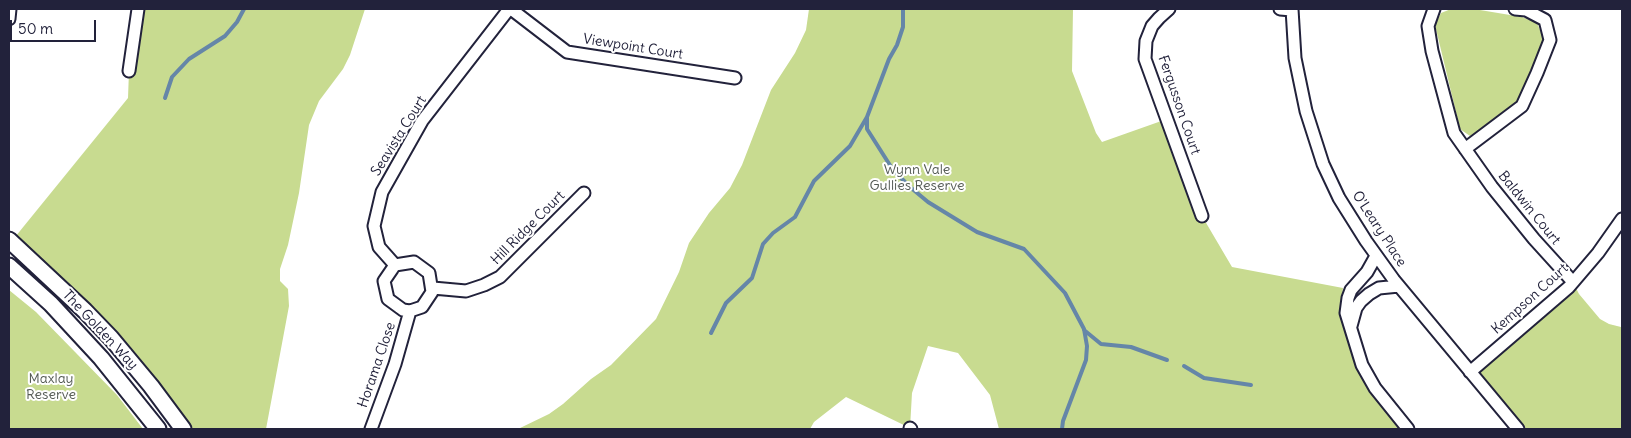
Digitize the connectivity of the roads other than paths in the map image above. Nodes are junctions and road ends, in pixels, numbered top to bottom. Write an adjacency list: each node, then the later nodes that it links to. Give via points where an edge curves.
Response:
1 (10, 9): 9 (street)
2 (138, 9): 10 (street)
3 (510, 9): 11 (street, Viewpoint Court, via 567,52); 18 (street, Seavista Court, via 422,121 382,192 374,226 378,247)
4 (1169, 9): 14 (street, Fergusson Court, via 1152,26 1146,41 1145,59)
5 (1280, 9): 8 (street)
6 (1434, 9): 12 (street, Baldwin Court, via 1428,26 1432,50 1454,133)
7 (1514, 9): 12 (street, via 1526,10 1545,20 1550,40 1522,106)
8 (1292, 10): 17 (street, O'Leary Place, via 1298,77 1315,142 1339,198)
9 (9, 19)
10 (130, 71)
11 (735, 78)
12 (1465, 149): 20 (street, Baldwin Court, via 1534,239)
13 (584, 192): 22 (street, Hill Ridge Court, via 500,277 466,291)
14 (1202, 216)
15 (1622, 219): 20 (street, Kempson Court)
16 (9, 240): 27 (main road, The Golden Way, via 111,338)
17 (1376, 256): 21 (street, O'Leary Place); 24 (street, via 1348,298 1346,313)
18 (395, 265): 22 (street, via 414,262 429,273); 23 (street, via 384,280 388,299)
19 (9, 266): 26 (main road, The Golden Way, via 51,304 101,358)
20 (1573, 282): 25 (street, Kempson Court)
21 (1399, 286): 24 (street, via 1379,288 1361,300); 25 (street, O'Leary Place)
22 (433, 288): 23 (street, via 422,307)
23 (410, 311): 28 (street, Horama Close)
24 (1351, 328): 29 (street, via 1362,365 1375,388)
25 (1470, 372): 30 (street, O'Leary Place)
26 (158, 429)
27 (183, 429)
28 (371, 429)
29 (1408, 429)
30 (1518, 429)

